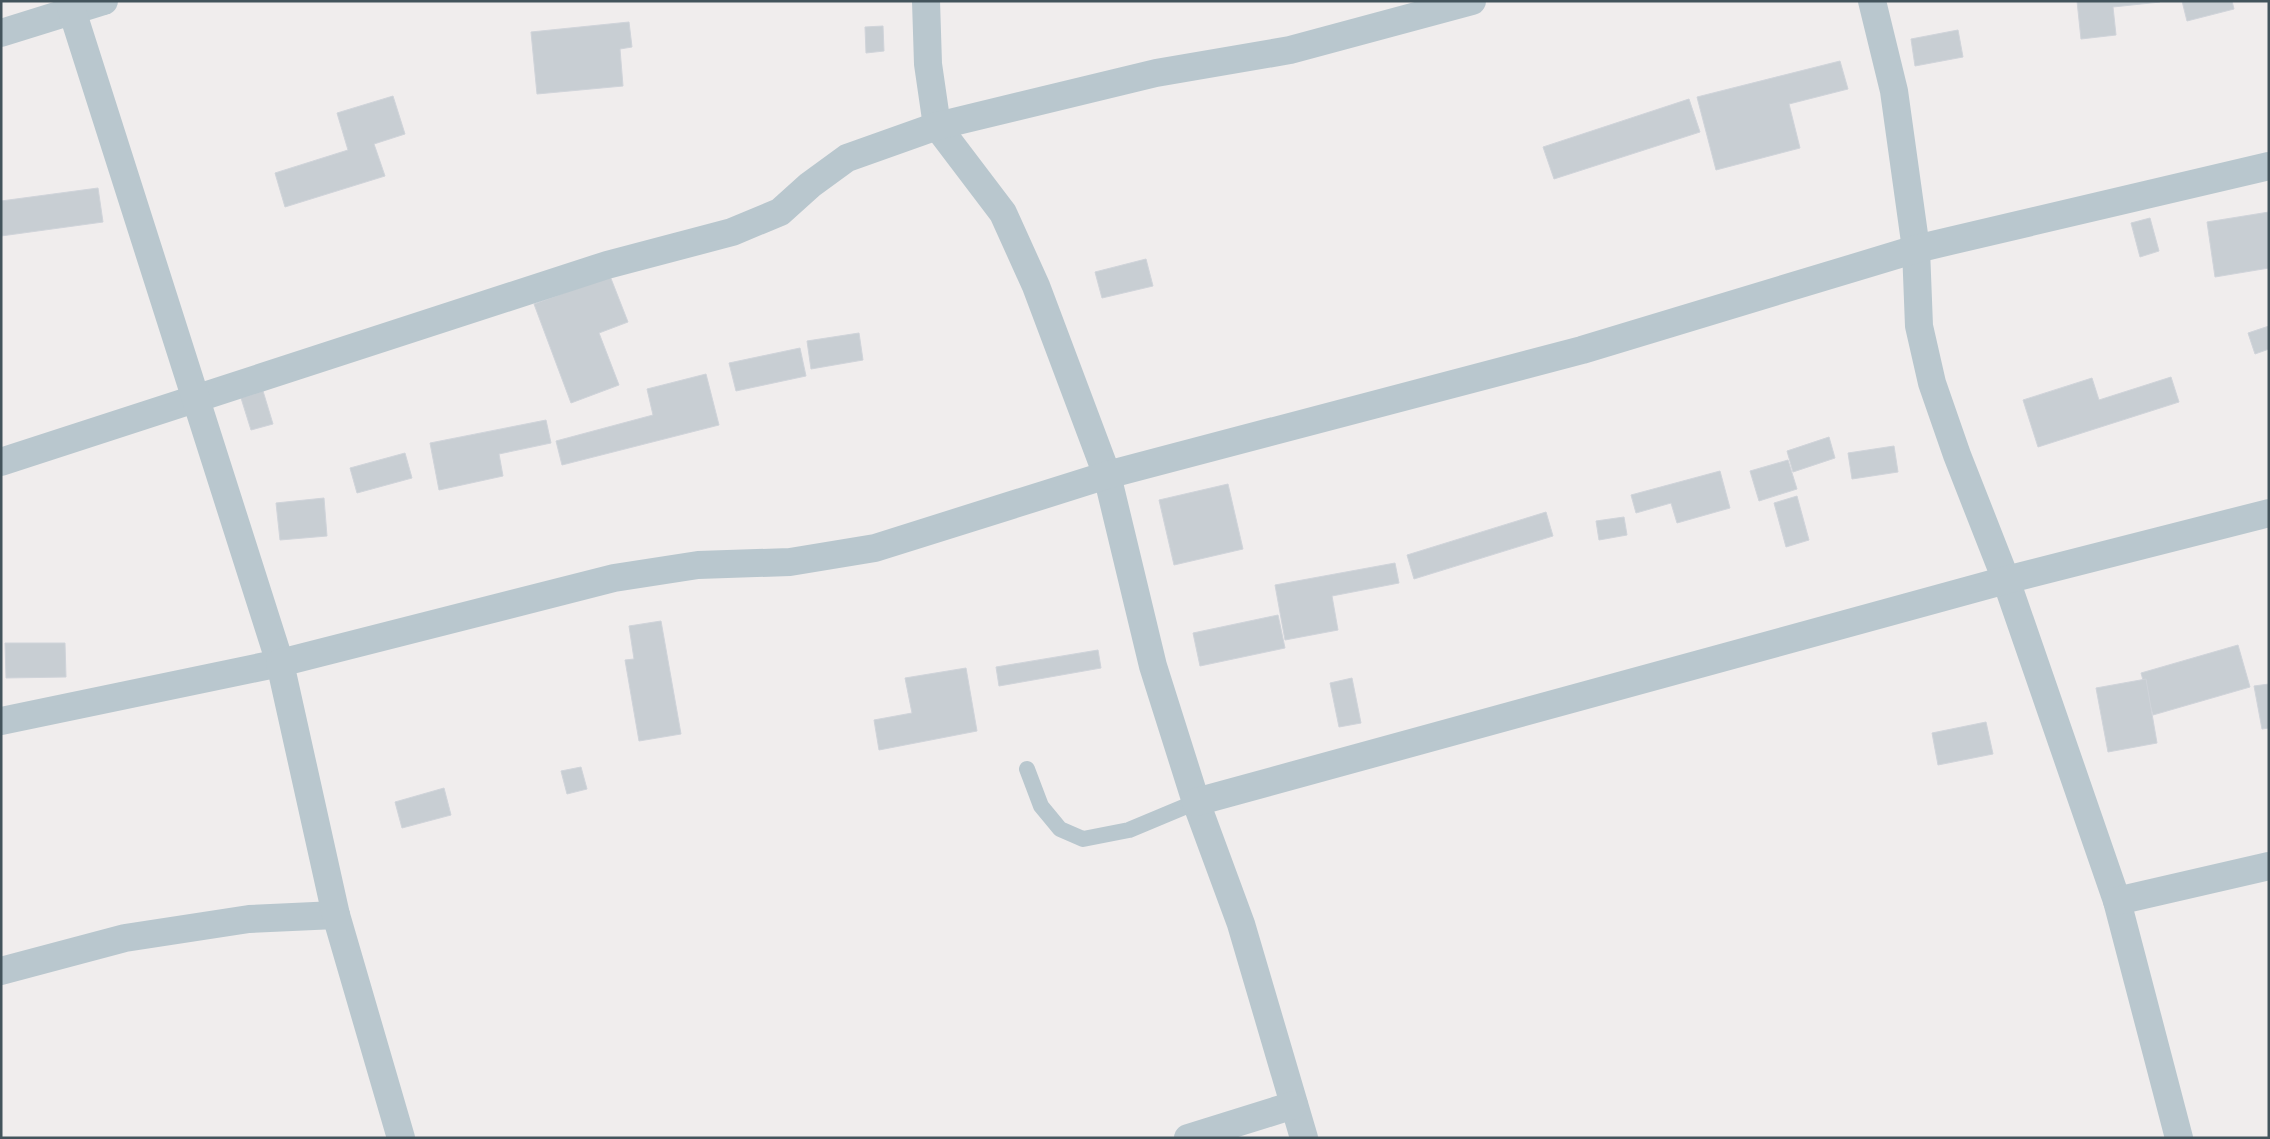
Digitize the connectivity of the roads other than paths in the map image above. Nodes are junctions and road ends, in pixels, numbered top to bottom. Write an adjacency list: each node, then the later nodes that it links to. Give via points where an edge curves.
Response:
1 (104, 1): 5 (street)
2 (926, 1): 7 (street, via 928,64)
3 (1472, 1): 7 (street, via 1290,50 1156,73)
4 (1872, 1): 9 (street, via 1894,91)
5 (70, 6): 6 (street); 10 (street)
6 (1, 34)
7 (937, 126): 10 (street, via 847,158 780,212 732,232 607,265); 12 (street, via 1003,213 1036,286)
8 (2269, 166): 9 (street)
9 (1916, 249): 12 (street, via 1582,350); 14 (street, via 1919,326 1932,383 1956,455)
10 (195, 397): 11 (street); 15 (street)
11 (1, 462)
12 (1107, 475): 15 (street, via 875,548 790,562 698,565 614,578); 18 (street, via 1153,666)
13 (2269, 513): 14 (street)
14 (2006, 580): 18 (street); 20 (street)
15 (280, 663): 16 (street); 21 (street)
16 (1, 721)
17 (1027, 769): 18 (lane, via 1041,806 1060,829 1083,840 1129,830)
18 (1196, 802): 23 (street, via 1241,924)
19 (2269, 866): 20 (street)
20 (2117, 900): 27 (street)
21 (336, 915): 22 (street, via 249,919 124,938); 24 (street)
22 (1, 971)
23 (1294, 1105): 25 (street); 26 (street)
24 (402, 1138)
25 (1188, 1138)
26 (1304, 1138)
27 (2179, 1138)

